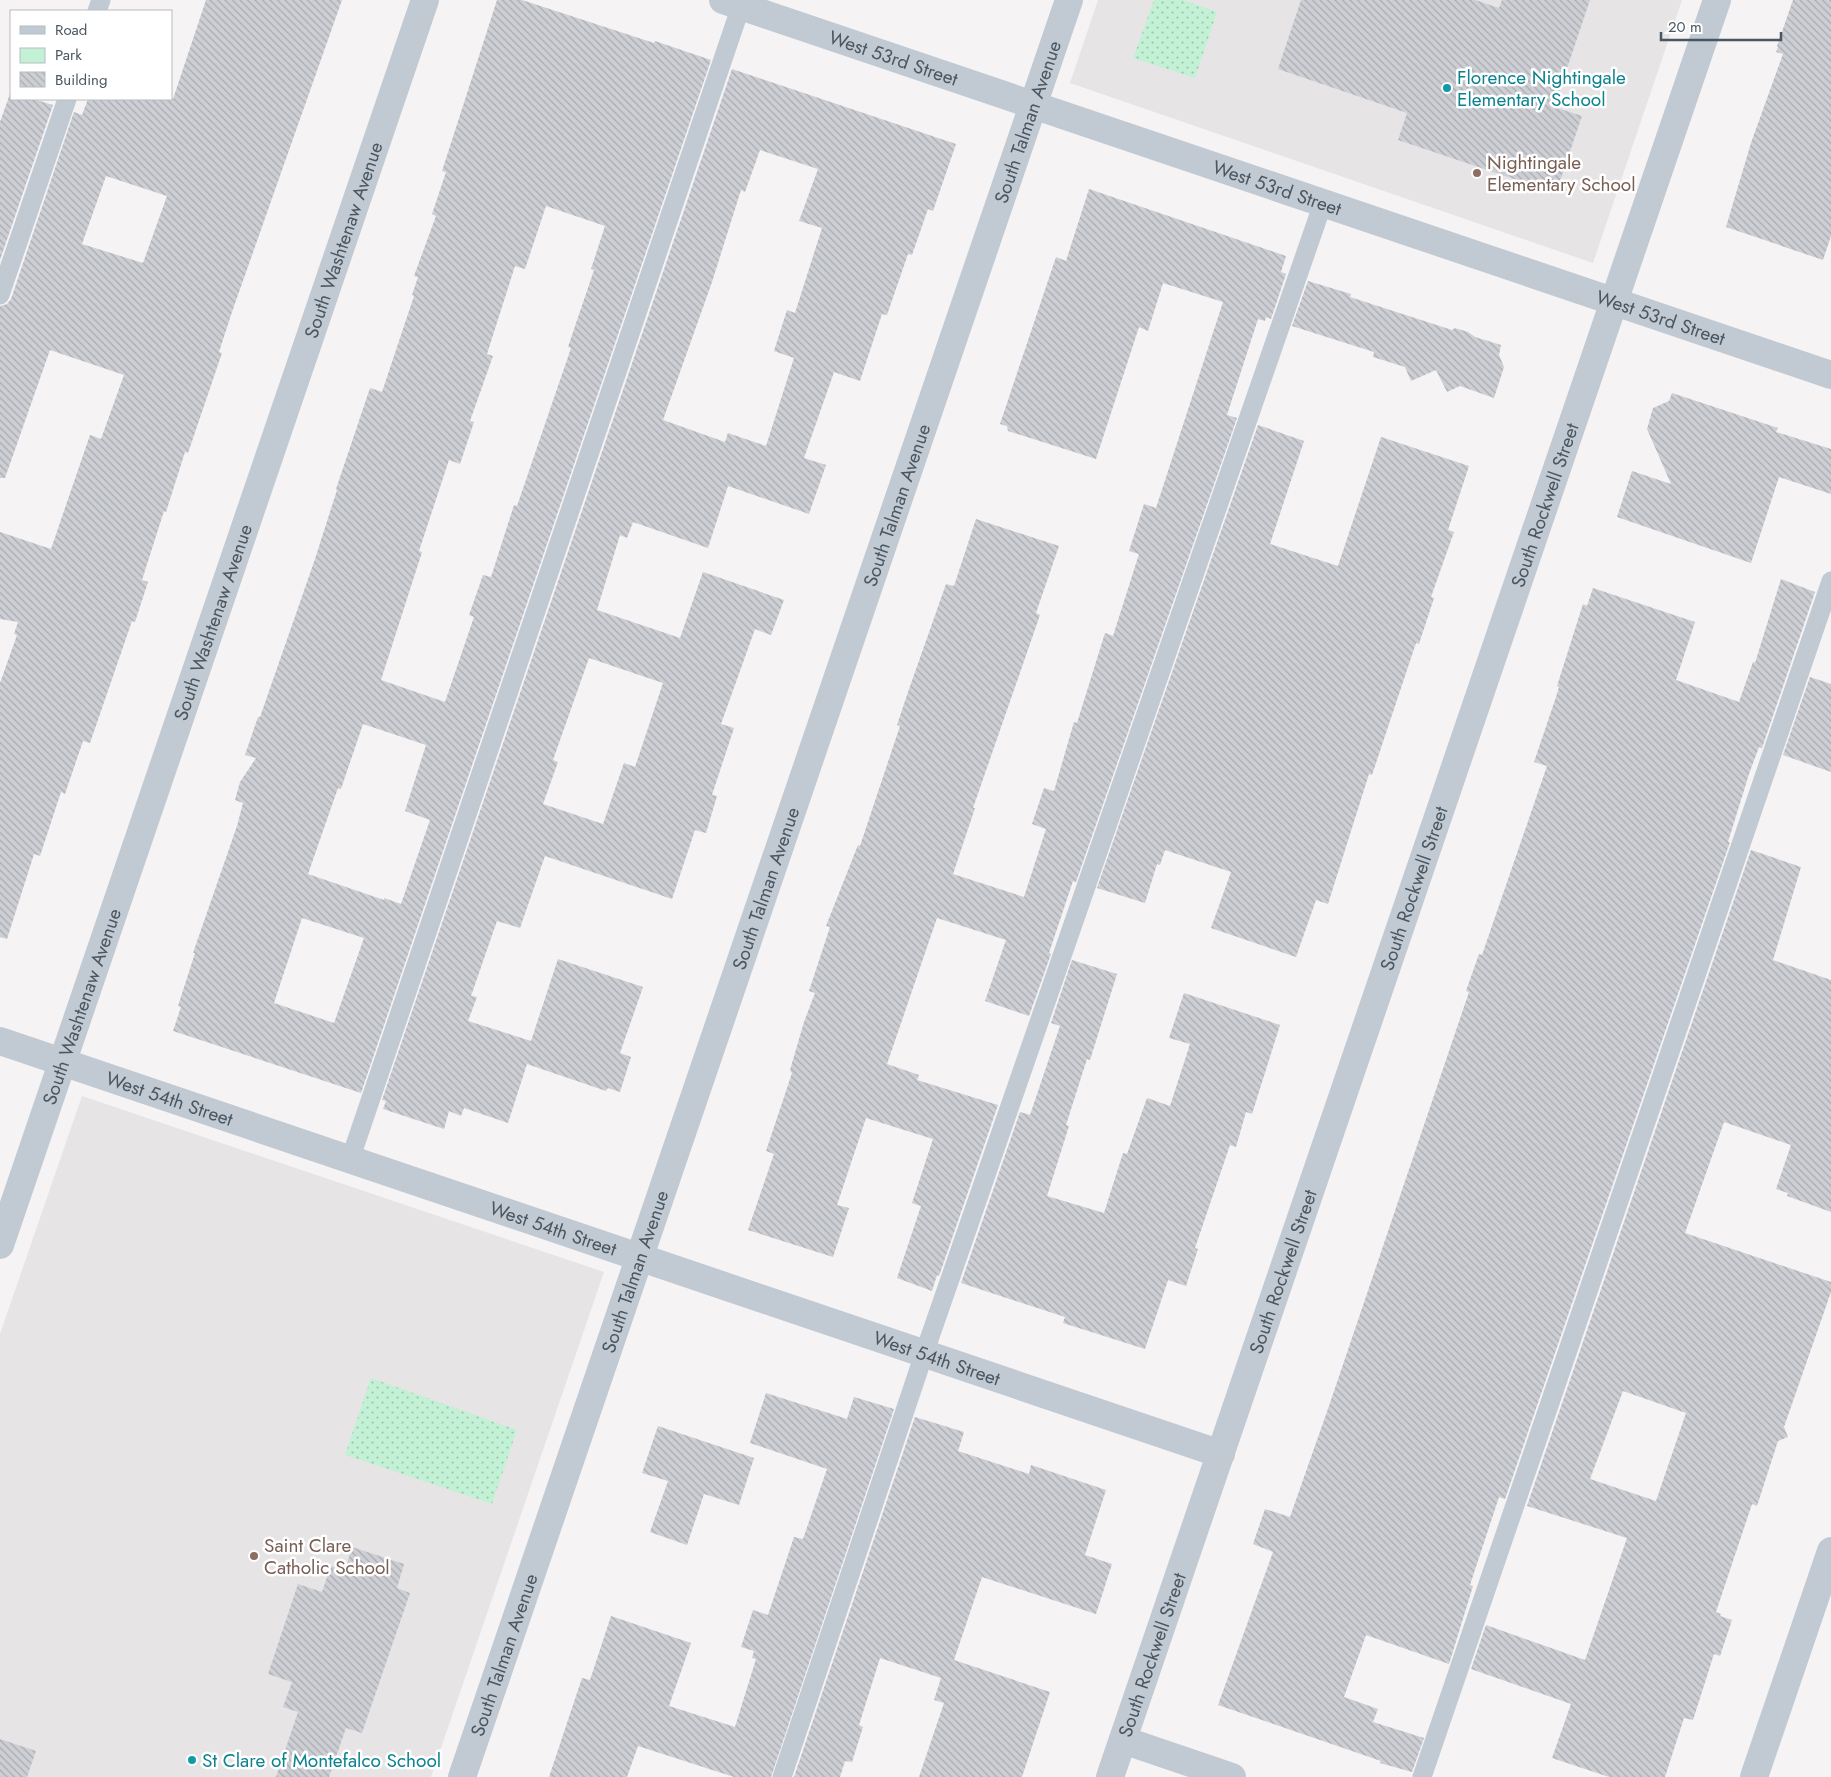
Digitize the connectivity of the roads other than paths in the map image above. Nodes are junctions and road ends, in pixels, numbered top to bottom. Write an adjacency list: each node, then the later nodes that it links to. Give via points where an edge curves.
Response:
1 (425, 0): 13 (street, South Washtenaw Avenue)
2 (1069, 0): 6 (street, South Talman Avenue)
3 (1717, 0): 9 (street, South Rockwell Street)
4 (736, 2): 6 (street, West 53rd Street); 14 (lane)
5 (67, 100): 8 (lane)
6 (1033, 105): 7 (street, West 53rd Street); 16 (street, South Talman Avenue)
7 (1323, 203): 9 (street, West 53rd Street); 17 (lane)
8 (0, 295)
9 (1614, 302): 10 (street, West 53rd Street); 18 (street, South Rockwell Street)
10 (1831, 375)
11 (1831, 581): 25 (lane)
12 (0, 1041): 13 (street, West 54th Street)
13 (62, 1062): 14 (street, West 54th Street); 15 (street, South Washtenaw Avenue)
14 (350, 1160): 16 (street, West 54th Street)
15 (0, 1245)
16 (640, 1258): 17 (street, West 54th Street); 21 (street, South Talman Avenue)
17 (924, 1354): 18 (street, West 54th Street); 22 (lane)
18 (1220, 1454): 20 (street, South Rockwell Street)
19 (1831, 1551): 26 (street)
20 (1123, 1740): 23 (street, South Rockwell Street); 24 (street)
21 (462, 1777)
22 (782, 1777)
23 (1110, 1777)
24 (1232, 1777)
25 (1422, 1777)
26 (1754, 1777)

